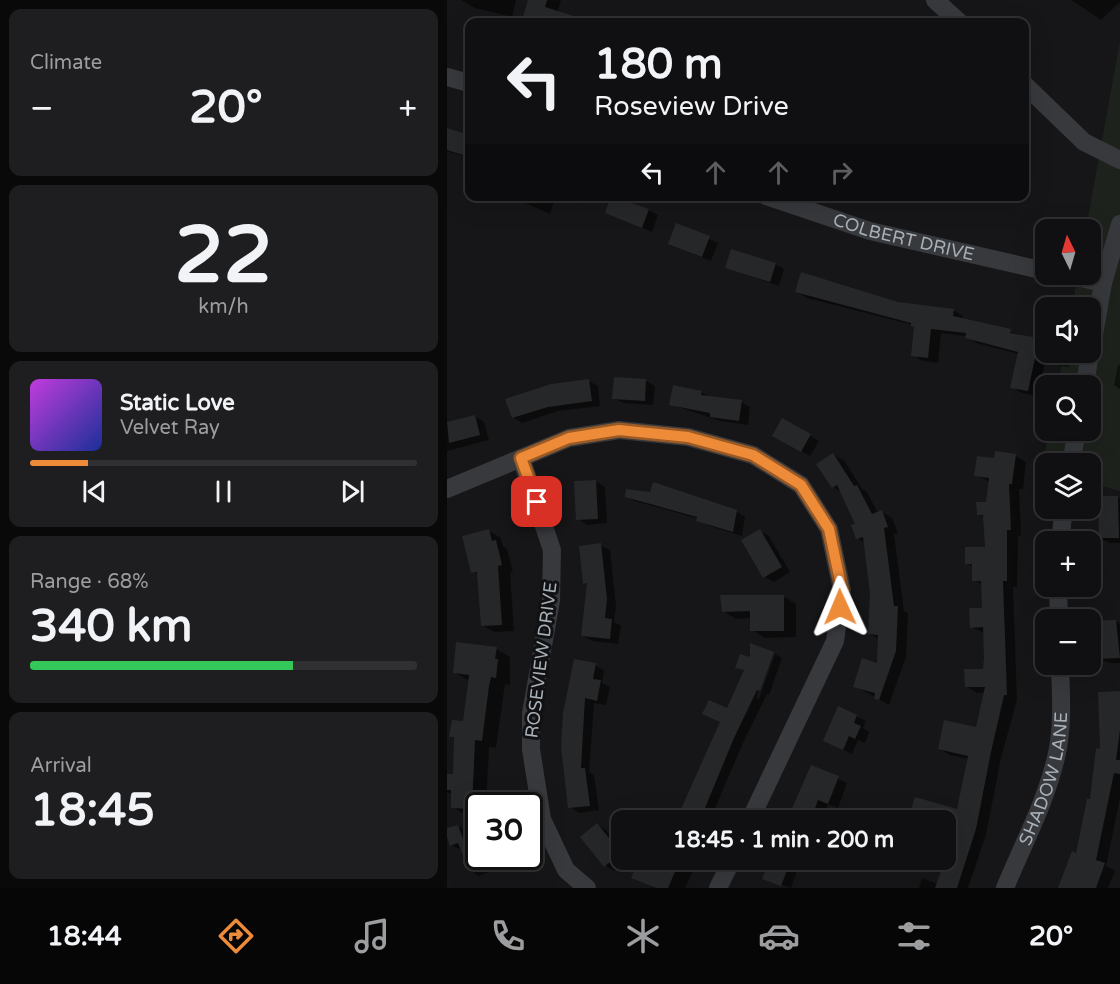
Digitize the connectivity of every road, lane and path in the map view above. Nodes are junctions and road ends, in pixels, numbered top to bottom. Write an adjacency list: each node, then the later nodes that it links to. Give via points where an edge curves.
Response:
1 (935, 0): 2 (street)
2 (955, 18)
3 (447, 76): 4 (street)
4 (465, 82)
5 (1029, 89): 6 (street, via 1084,142)
6 (1120, 160)
7 (781, 201): 9 (street, COLBERT DRIVE, via 870,231)
8 (1120, 224): 10 (street)
9 (1035, 269)
10 (1103, 283): 11 (street)
11 (1101, 297)
12 (521, 458): 13 (street); 15 (street, via 569,438 619,430 688,437 753,455 801,485 829,529 842,590 835,641); 17 (street, ROSEVIEW DRIVE, via 552,550 551,601 531,713 531,749 542,819 566,870)
13 (447, 489)
14 (1060, 675): 19 (street, SHADOW LANE, via 1057,752)
15 (755, 810)
16 (727, 870): 18 (street)
17 (587, 888)
18 (718, 888)
19 (1005, 888)

